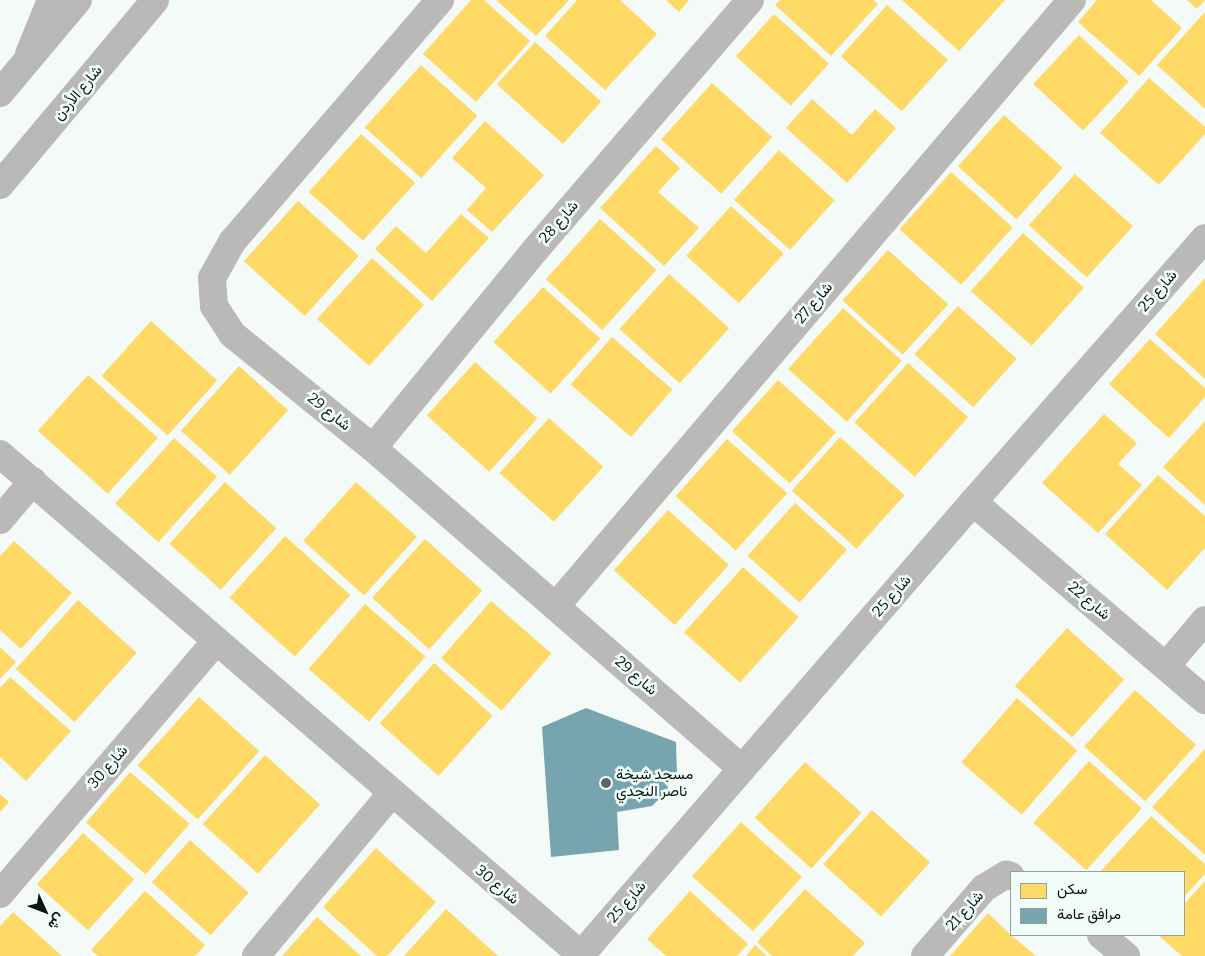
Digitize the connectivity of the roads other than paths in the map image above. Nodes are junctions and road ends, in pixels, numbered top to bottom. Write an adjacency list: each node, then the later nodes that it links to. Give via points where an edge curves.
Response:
1 (51, 0): 7 (street)
2 (78, 0): 7 (main road)
3 (155, 0): 9 (main road, شارع الأردن)
4 (440, 0): 11 (street, شارع 29, via 232,242 212,278 214,306 232,334)
5 (750, 0): 11 (street, شارع 28, via 536,249)
6 (1072, 0): 16 (street, شارع 27)
7 (27, 61): 8 (main road)
8 (0, 93)
9 (0, 185)
10 (1205, 238): 14 (street, شارع 25)
11 (373, 448): 16 (street, شارع 29)
12 (0, 454): 13 (street, شارع 30)
13 (33, 481): 15 (street); 18 (street, شارع 30)
14 (973, 502): 19 (street, شارع 22); 21 (street, شارع 25)
15 (0, 520)
16 (556, 606): 21 (street, شارع 29)
17 (1205, 620): 19 (street)
18 (216, 641): 22 (street, شارع 30); 24 (street, شارع 30)
19 (1166, 666): 20 (street, شارع 22)
20 (1205, 700)
21 (742, 769): 27 (street, شارع 25)
22 (391, 794): 26 (street); 27 (street, شارع 30)
23 (1010, 876): 28 (street, شارع 21, via 984,888)
24 (0, 894)
25 (1101, 936): 29 (street)
26 (256, 956)
27 (580, 956)
28 (925, 956)
29 (1126, 956)

